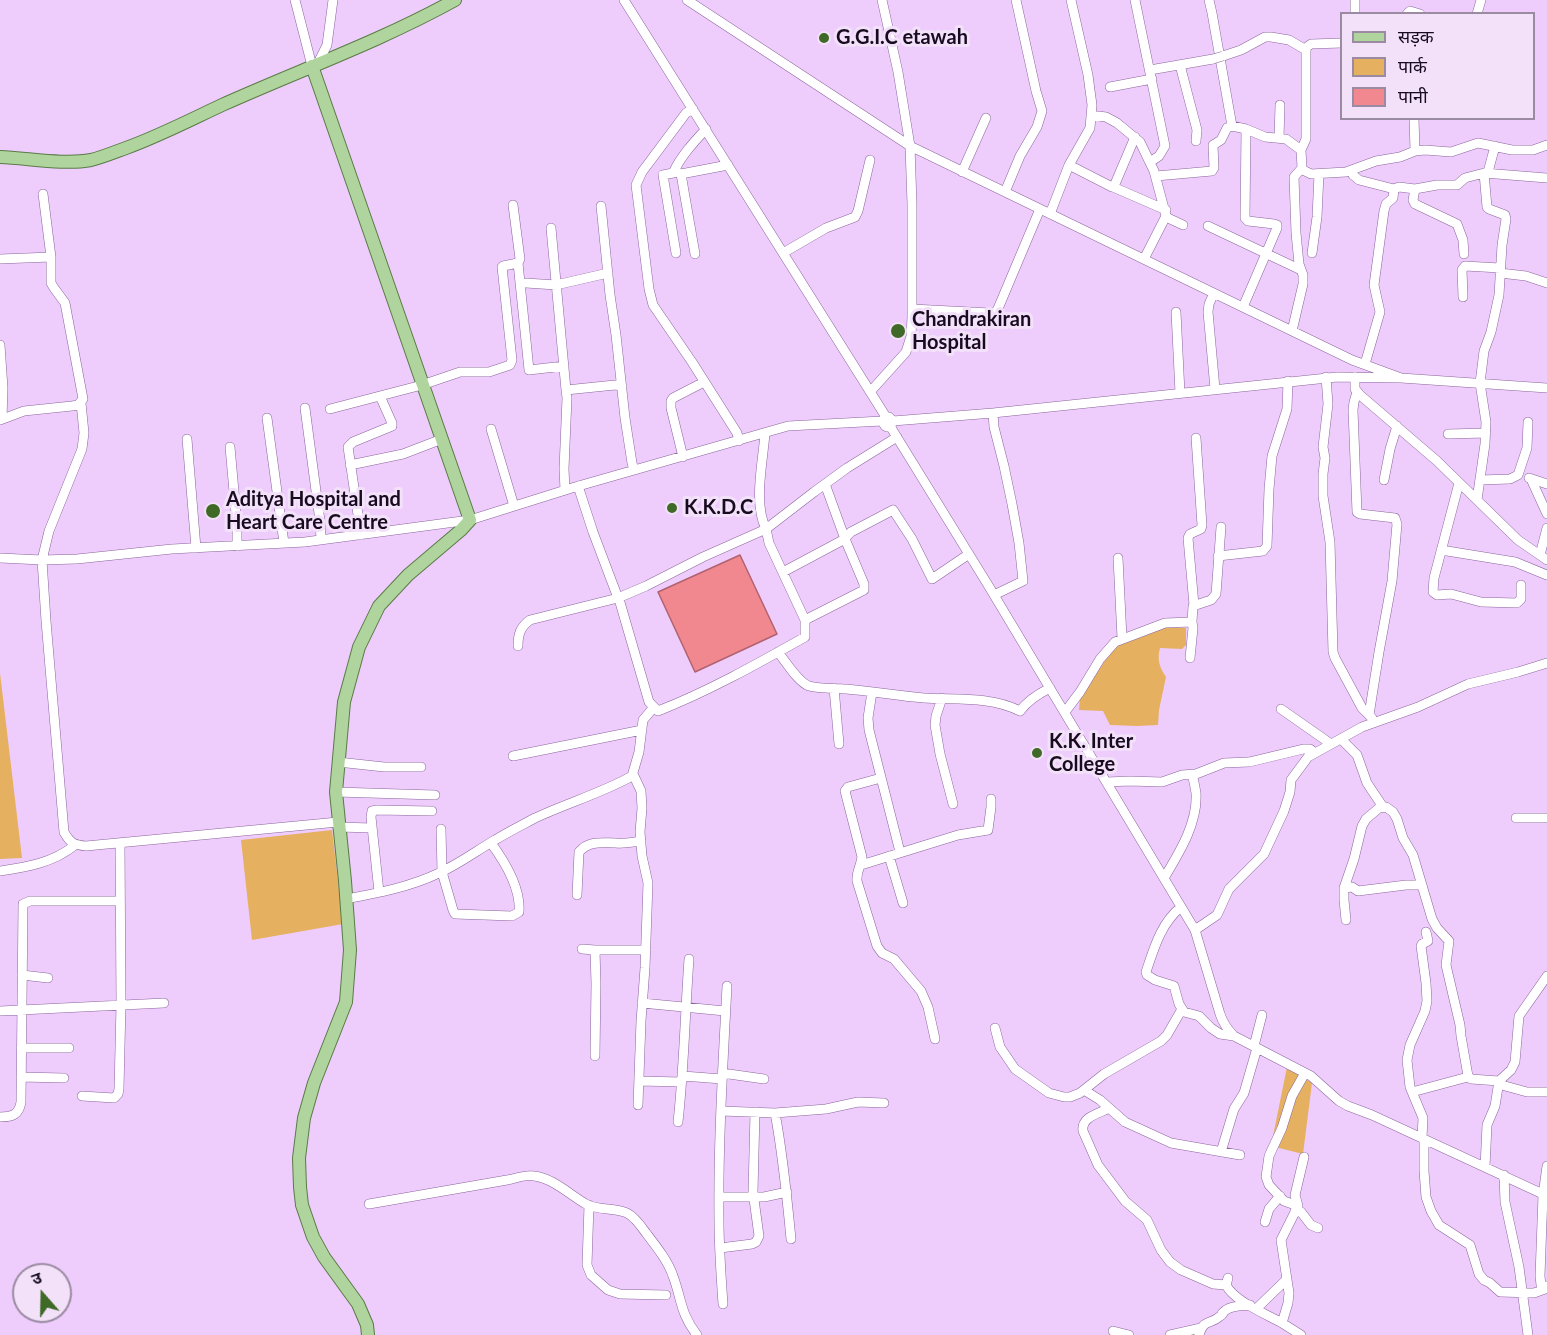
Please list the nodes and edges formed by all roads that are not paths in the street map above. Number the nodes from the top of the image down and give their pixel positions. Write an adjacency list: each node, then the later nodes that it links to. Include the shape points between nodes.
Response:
1 (295, 0): 16 (street)
2 (333, 0): 16 (street, via 327,45)
3 (455, 0): 16 (main road)
4 (624, 0): 20 (street)
5 (687, 0): 12 (street)
6 (706, 0): 12 (street)
7 (882, 0): 31 (street)
8 (1016, 0): 51 (street, via 1042,111)
9 (1071, 0): 21 (street, via 1088,75)
10 (1135, 0): 17 (street)
11 (1209, 0): 24 (street)
12 (701, 10): 31 (street)
13 (1340, 42): 14 (street, via 1311,44)
14 (1306, 50): 15 (street, via 1289,40 1271,37 1218,58); 33 (street, via 1306,136)
15 (1180, 64): 17 (street); 29 (street, via 1197,130)
16 (315, 65): 35 (main road, via 100,157 70,162); 92 (main road)
17 (1151, 75): 18 (street); 37 (street, via 1165,146)
18 (1110, 87)
19 (1280, 105): 28 (street)
20 (693, 109): 25 (street); 90 (street, via 642,172 636,194 653,305)
21 (1091, 115): 27 (street, via 1106,117); 39 (street, via 1089,128)
22 (986, 118): 41 (street)
23 (1414, 120): 34 (street)
24 (1232, 126): 26 (street); 46 (street, via 1213,145 1212,171)
25 (706, 129): 38 (street); 42 (street, via 684,153)
26 (1245, 129): 28 (street); 65 (street, via 1245,218 1278,228)
27 (1135, 137): 37 (street); 48 (street)
28 (1279, 138): 33 (street)
29 (1196, 141)
30 (1547, 145): 32 (street, via 1531,150)
31 (909, 146): 41 (street); 80 (street)
32 (1495, 146): 34 (street, via 1478,143 1451,152); 43 (street, via 1488,172)
33 (1301, 150): 40 (street)
34 (1414, 151): 44 (street, via 1352,171)
35 (0, 157)
36 (870, 160): 62 (street, via 855,218 826,228)
37 (1150, 162): 46 (street)
38 (728, 165): 42 (street); 62 (street)
39 (1069, 165): 48 (street); 57 (street)
40 (1300, 171): 44 (street); 71 (street, via 1294,177 1294,198)
41 (962, 172): 51 (street)
42 (676, 173): 61 (street, via 663,175); 64 (street)
43 (1484, 173): 47 (street); 50 (street, via 1465,178 1455,186); 72 (street, via 1487,207 1504,214 1506,219)
44 (1319, 174): 63 (street)
45 (1353, 175): 49 (street)
46 (1156, 176): 56 (street)
47 (1547, 178)
48 (1113, 187): 56 (street)
49 (1394, 189): 50 (street); 84 (street, via 1393,198 1385,206 1374,285 1380,312)
50 (1414, 189): 66 (street, via 1415,204 1457,224)
51 (1005, 192): 55 (street)
52 (43, 194): 67 (street)
53 (513, 205): 70 (street)
54 (601, 206): 73 (street)
55 (1040, 209): 57 (street); 80 (street, via 997,311)
56 (1166, 213): 58 (street); 69 (street)
57 (1050, 214): 69 (street)
58 (1183, 225)
59 (1208, 226): 65 (street)
60 (551, 228): 76 (street)
61 (676, 253)
62 (783, 253): 97 (street)
63 (1312, 253)
64 (695, 254)
65 (1267, 254): 71 (street); 79 (street)
66 (1464, 254)
67 (51, 257): 68 (street); 101 (street, via 51,283 65,303 83,394)
68 (0, 259)
69 (1144, 260): 77 (street)
70 (518, 263): 85 (street, via 529,370); 92 (street, via 502,267 510,365 489,372 460,372)
71 (1301, 270): 82 (street, via 1303,288)
72 (1500, 270): 75 (street); 78 (street, via 1465,266); 91 (street, via 1499,295)
73 (608, 273): 76 (street); 93 (street)
74 (526, 283): 76 (street)
75 (1547, 283)
76 (556, 285): 85 (street)
77 (1214, 293): 79 (street); 95 (street, via 1208,312)
78 (1463, 297)
79 (1243, 307): 82 (street)
80 (912, 309): 97 (street, via 906,352)
81 (1176, 312): 99 (street)
82 (1292, 331): 84 (street)
83 (0, 345): 106 (street)
84 (1365, 364): 88 (street)
85 (564, 366): 96 (street)
86 (1326, 377): 87 (street); 89 (street); 172 (street, via 1323,496 1330,542 1333,651 1360,704)
87 (1354, 377): 88 (street); 98 (street)
88 (1401, 378): 91 (street)
89 (1288, 381): 95 (street); 148 (street, via 1286,414 1272,456 1267,546 1263,551)
90 (704, 382): 118 (street); 120 (street, via 671,401)
91 (1480, 383): 94 (street); 112 (street)
92 (422, 384): 100 (street); 117 (main road)
93 (622, 386): 96 (street); 122 (street)
94 (1547, 388)
95 (1215, 389): 99 (street)
96 (566, 390): 131 (street)
97 (870, 392): 107 (street)
98 (1357, 392): 109 (street); 172 (street, via 1353,410 1357,512 1395,518 1397,524)
99 (1180, 393): 104 (street)
100 (380, 396): 103 (street); 121 (street, via 392,426 348,445)
101 (81, 403): 106 (street, via 24,411); 147 (street, via 83,442)
102 (305, 408): 141 (street)
103 (330, 409)
104 (993, 413): 107 (street); 155 (street, via 1023,581)
105 (267, 418): 142 (street)
106 (1, 419)
107 (888, 421): 111 (street, via 788,426); 114 (street)
108 (1528, 422): 123 (street, via 1527,448)
109 (1397, 426): 125 (street); 127 (street)
110 (490, 429): 133 (street)
111 (765, 433): 118 (street); 138 (street, via 760,509)
112 (1486, 433): 113 (street); 126 (street)
113 (1448, 434)
114 (897, 437): 128 (street); 146 (street)
115 (1196, 438): 157 (street, via 1202,525 1188,538)
116 (188, 439): 144 (street)
117 (441, 439): 121 (street, via 403,454); 135 (main road)
118 (739, 441): 120 (street)
119 (230, 447): 143 (street)
120 (683, 457): 122 (street)
121 (350, 465): 139 (street)
122 (634, 470): 130 (street)
123 (1518, 475): 124 (street); 126 (street)
124 (1531, 479): 129 (street); 134 (street)
125 (1384, 480)
126 (1480, 480): 132 (street)
127 (1459, 483): 132 (street); 145 (street)
128 (825, 484): 138 (street); 140 (street)
129 (1547, 484)
130 (578, 486): 131 (street); 156 (street)
131 (565, 490): 133 (street)
132 (1477, 500): 149 (street, via 1518,540)
133 (514, 506): 135 (street)
134 (1547, 514)
135 (470, 520): 139 (street); 179 (main road, via 379,606 359,647 344,702)
136 (1221, 527): 148 (street)
137 (1547, 528): 149 (street)
138 (766, 529): 152 (street); 156 (street)
139 (360, 535): 141 (street)
140 (845, 539): 146 (street, via 892,510 932,579); 152 (street); 158 (street, via 864,590)
141 (321, 540): 142 (street)
142 (284, 543): 143 (street)
143 (237, 546): 144 (street)
144 (196, 548): 147 (street)
145 (1442, 550): 153 (street, via 1509,561); 154 (street, via 1432,587 1434,594 1517,603 1521,599)
146 (969, 554): 155 (street)
147 (43, 556): 150 (street); 199 (street, via 64,832)
148 (1218, 556): 157 (street, via 1215,596)
149 (1543, 557)
150 (0, 558)
151 (1118, 558): 160 (street)
152 (783, 572): 158 (street)
153 (1547, 575)
154 (1521, 585)
155 (994, 595): 166 (street)
156 (618, 598): 161 (street, via 530,620 521,629); 169 (street, via 649,702)
157 (1194, 605): 159 (street)
158 (805, 620): 162 (street, via 805,637)
159 (1192, 622): 160 (street, via 1161,624); 163 (street)
160 (1122, 639): 171 (street, via 1100,659)
161 (518, 646)
162 (778, 652): 165 (street, via 801,681 809,686); 169 (street, via 688,699 658,711)
163 (1190, 658)
164 (1547, 663): 172 (street, via 1473,682 1418,708)
165 (834, 688): 167 (street); 175 (street)
166 (1050, 688): 168 (street, via 1020,711 991,701); 171 (street)
167 (872, 692): 168 (street); 183 (street, via 868,724)
168 (942, 698): 188 (street, via 935,725)
169 (654, 707): 173 (street, via 643,720)
170 (1281, 709): 176 (street)
171 (1065, 712): 184 (street)
172 (1373, 718): 174 (street)
173 (642, 730): 178 (street); 181 (street)
174 (1341, 739): 176 (street); 189 (street, via 1357,755 1367,783)
175 (838, 744)
176 (1331, 744): 177 (street)
177 (1315, 753): 182 (street, via 1303,749 1252,762 1224,763); 215 (street, via 1291,780 1284,811 1264,855 1229,889 1217,915)
178 (513, 756)
179 (338, 762): 180 (street); 185 (main road)
180 (420, 767)
181 (633, 774): 196 (street, via 640,791); 198 (street, via 616,786 536,818)
182 (1192, 774): 184 (street, via 1156,782); 205 (street, via 1194,814 1182,847)
183 (881, 778): 200 (street); 202 (street, via 845,791)
184 (1107, 783): 205 (street)
185 (336, 792): 186 (street); 193 (main road)
186 (435, 795)
187 (991, 799): 200 (street, via 988,830)
188 (953, 804)
189 (1383, 807): 206 (street, via 1397,819); 207 (street, via 1364,823)
190 (432, 811): 194 (street, via 374,810)
191 (1516, 818): 192 (street)
192 (1547, 818)
193 (338, 825): 194 (street); 197 (street); 210 (main road)
194 (372, 828): 208 (street)
195 (441, 829): 204 (street)
196 (641, 841): 209 (street, via 598,842 583,848 579,852); 219 (street, via 648,883)
197 (120, 843): 199 (street); 211 (street)
198 (490, 843): 204 (street); 204 (street, via 516,889 518,914 455,914)
199 (75, 845): 203 (street, via 56,858)
200 (900, 852): 201 (street)
201 (889, 856): 202 (street); 212 (street)
202 (861, 865): 236 (street, via 857,881 877,946 894,959 921,991)
203 (0, 871)
204 (442, 872): 208 (street)
205 (1164, 878): 213 (street)
206 (1421, 885): 207 (street, via 1358,891); 244 (street, via 1434,922 1449,941 1446,965)
207 (1344, 888): 214 (street)
208 (379, 892): 210 (street)
209 (577, 895)
210 (346, 899): 290 (main road, via 350,950 346,1002 304,1118 300,1187 313,1237 358,1304)
211 (120, 901): 221 (street, via 26,902 22,907); 227 (street)
212 (903, 903)
213 (1181, 907): 215 (street); 232 (street, via 1158,938 1146,972 1148,977 1174,986)
214 (1346, 920)
215 (1196, 930): 235 (street, via 1222,1020)
216 (1426, 932): 251 (street, via 1428,941 1421,946 1427,1001 1407,1060)
217 (582, 949): 218 (street)
218 (595, 950): 219 (street); 240 (street)
219 (646, 950): 226 (street)
220 (688, 959): 228 (street)
221 (22, 975): 223 (street); 229 (street)
222 (1547, 976): 249 (street, via 1521,1013 1515,1062)
223 (48, 978)
224 (727, 986): 231 (street)
225 (164, 1003): 227 (street)
226 (642, 1003): 228 (street); 248 (street)
227 (121, 1005): 229 (street); 253 (street, via 118,1094 114,1098)
228 (685, 1006): 231 (street); 246 (street)
229 (21, 1009): 230 (street); 238 (street)
230 (0, 1011)
231 (725, 1011): 242 (street)
232 (1186, 1012): 235 (street, via 1199,1016 1220,1034); 250 (street, via 1161,1041)
233 (1262, 1015): 237 (street)
234 (995, 1028): 250 (street, via 1004,1054 1023,1075 1057,1096 1070,1097)
235 (1234, 1036): 237 (street)
236 (935, 1039)
237 (1255, 1047): 241 (street); 263 (street, via 1244,1093 1234,1109)
238 (21, 1048): 239 (street); 243 (street)
239 (69, 1048)
240 (595, 1056)
241 (1305, 1073): 262 (street, via 1348,1106); 270 (street, via 1269,1156 1267,1181)
242 (722, 1076): 246 (street); 247 (street); 257 (street)
243 (21, 1077): 245 (street); 260 (street, via 20,1108 10,1118)
244 (1468, 1077): 249 (street); 251 (street)
245 (64, 1078)
246 (682, 1079): 248 (street); 261 (street)
247 (764, 1079)
248 (639, 1081): 255 (street)
249 (1498, 1083): 252 (street, via 1527,1092); 267 (street, via 1487,1125)
250 (1084, 1090): 256 (street)
251 (1412, 1092): 262 (street, via 1423,1118)
252 (1547, 1092)
253 (82, 1096)
254 (884, 1103): 259 (street, via 858,1102)
255 (638, 1105)
256 (1109, 1108): 263 (street, via 1125,1122 1171,1143); 286 (street, via 1083,1123 1098,1165 1125,1201 1147,1220 1173,1265 1213,1284 1227,1282 1230,1291)
257 (721, 1111): 258 (street); 272 (street)
258 (755, 1112): 259 (street); 273 (street)
259 (775, 1113): 269 (street)
260 (0, 1118)
261 (678, 1122)
262 (1423, 1138): 267 (street); 283 (street, via 1426,1197 1439,1225 1470,1245 1484,1280 1500,1292)
263 (1221, 1152): 264 (street)
264 (1240, 1155)
265 (1304, 1157): 276 (street, via 1295,1195)
266 (1547, 1166): 271 (street)
267 (1485, 1167): 268 (street)
268 (1504, 1176): 271 (street); 283 (street)
269 (787, 1192): 273 (street); 279 (street)
270 (1280, 1196): 276 (street); 277 (street, via 1269,1209)
271 (1545, 1196): 282 (street, via 1540,1281)
272 (719, 1197): 273 (street); 280 (street)
273 (753, 1197): 280 (street, via 758,1239 752,1244)
274 (369, 1204): 275 (street, via 533,1175)
275 (589, 1205): 284 (street, via 587,1265 591,1275 616,1293); 291 (street, via 627,1213 642,1228 671,1270 684,1314)
276 (1296, 1209): 278 (street); 281 (street, via 1281,1240)
277 (1265, 1222)
278 (1318, 1228)
279 (791, 1239)
280 (720, 1248): 285 (street)
281 (1287, 1279): 286 (street); 287 (street, via 1289,1298)
282 (1546, 1287): 283 (street, via 1534,1293)
283 (1522, 1292): 295 (street)
284 (666, 1295)
285 (723, 1304)
286 (1254, 1307): 287 (street); 289 (street, via 1228,1309)
287 (1284, 1328): 294 (street)
288 (1113, 1331): 292 (street)
289 (1200, 1331): 293 (street)
290 (368, 1335)
291 (698, 1335)
292 (1129, 1335)
293 (1170, 1335)
294 (1301, 1335)
295 (1528, 1335)

